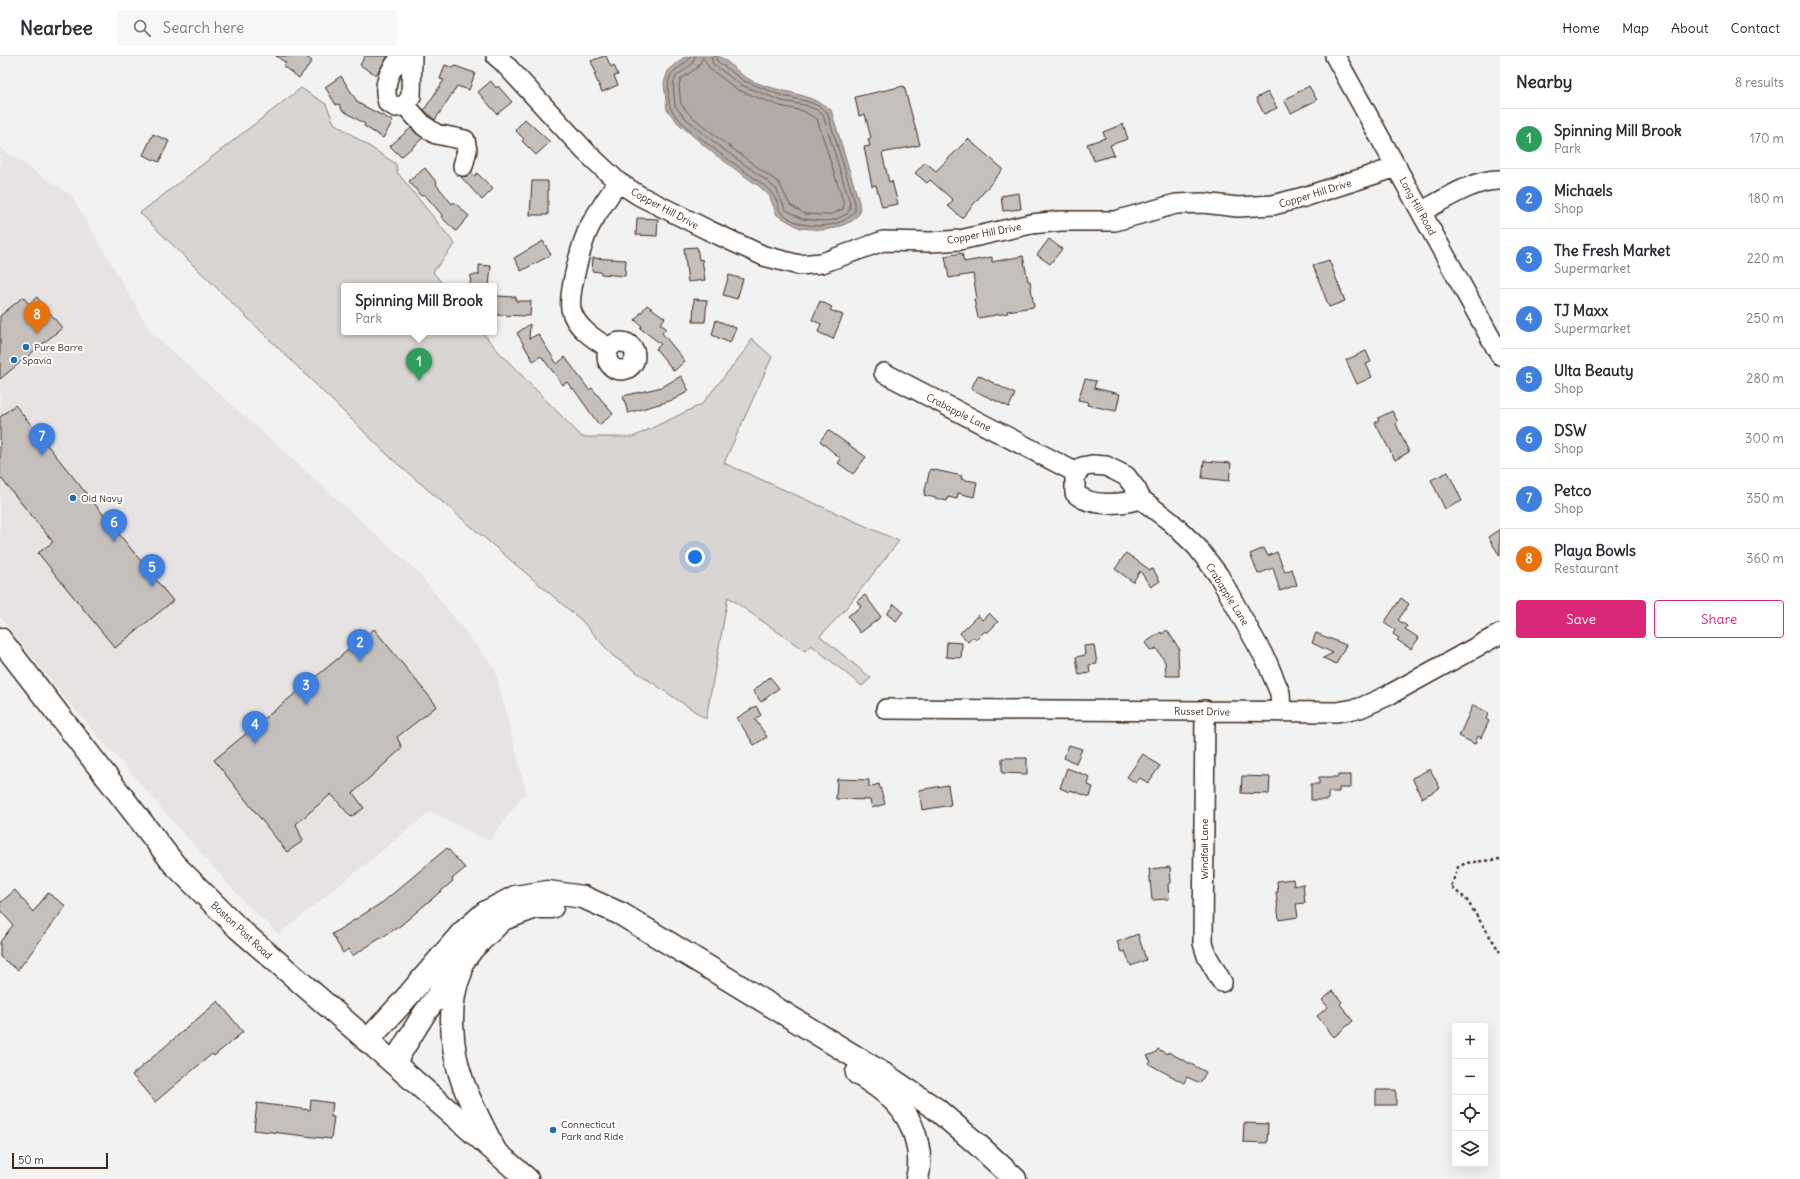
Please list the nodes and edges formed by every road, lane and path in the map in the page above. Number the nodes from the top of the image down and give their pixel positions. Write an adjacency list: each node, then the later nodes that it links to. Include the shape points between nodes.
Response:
1 (403, 56): 5 (street, via 386,82 384,92 388,103 396,108)
2 (412, 56): 5 (street, via 411,97)
3 (496, 56): 9 (street, Copper Hill Drive, via 585,151)
4 (1335, 56): 7 (street, Long Hill Road)
5 (405, 105): 6 (street, via 424,126 436,134 465,140 468,150)
6 (462, 166)
7 (1397, 167): 9 (street, Copper Hill Drive, via 1273,205 1238,207 1176,204 1115,221 1030,224 960,240 883,241 822,263 799,265 764,256 714,234); 10 (street, Long Hill Road)
8 (1500, 180): 10 (street, via 1492,179 1460,191)
9 (618, 182): 11 (street, via 589,227 573,277 571,309 580,326 593,339)
10 (1421, 212): 12 (street, Long Hill Road)
11 (608, 348)
12 (1500, 355)
13 (884, 373): 14 (street, Crabapple Lane)
14 (1077, 472): 15 (street, Crabapple Lane, via 1082,467 1106,466 1126,476); 15 (street, via 1074,484 1075,493 1079,497 1094,502 1129,502)
15 (1141, 499): 20 (street, Crabapple Lane, via 1192,542 1219,576 1267,662 1280,693)
16 (1500, 634): 20 (street, Russet Drive, via 1388,696 1360,708 1337,712)
17 (0, 639): 25 (main road, Boston Post Road, via 174,864 238,928)
18 (886, 709): 19 (street, Russet Drive)
19 (1205, 710): 20 (street, Russet Drive); 24 (street, Windfall Lane, via 1203,943 1206,956)
20 (1281, 712)
21 (1500, 859): 23 (path, via 1466,863 1458,867 1451,888 1466,899)
22 (473, 948): 26 (main road, via 424,1014); 27 (main road, via 458,979 453,1000 453,1042 462,1079); 29 (main road, via 503,919 536,907 573,907 607,920 874,1083 903,1111 916,1138 919,1170)
23 (1500, 952)
24 (1222, 982)
25 (367, 1041): 26 (main road, Boston Post Road); 30 (main road, via 462,933 486,912 515,897 548,892 583,897 621,914 890,1078 936,1109)
26 (394, 1063): 27 (main road, Boston Post Road)
27 (494, 1149): 28 (main road, Boston Post Road)
28 (527, 1179)
29 (917, 1179)
30 (1015, 1179)

